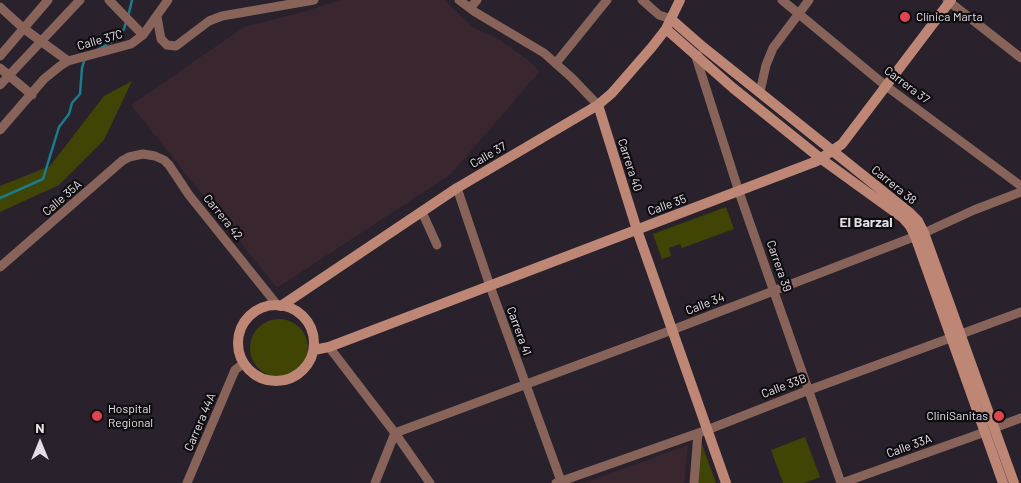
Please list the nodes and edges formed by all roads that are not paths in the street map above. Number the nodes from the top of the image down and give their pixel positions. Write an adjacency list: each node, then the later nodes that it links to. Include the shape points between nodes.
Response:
1 (48, 0): 20 (street)
2 (78, 0): 23 (street)
3 (109, 0): 22 (street)
4 (168, 0): 18 (street, Calle 37C)
5 (314, 0): 18 (street, via 222,16 208,21 176,46 167,45 161,39)
6 (459, 0): 15 (street, Carrera 40)
7 (477, 0): 15 (street)
8 (607, 0): 29 (street)
9 (642, 0): 17 (street, Carrera 38)
10 (680, 0): 19 (street, Calle 37)
11 (782, 0): 16 (street, Carrera 37)
12 (809, 0): 16 (street)
13 (950, 1): 27 (street); 33 (street, Calle 35)
14 (0, 7): 20 (street)
15 (470, 8): 29 (street, Carrera 40)
16 (799, 13): 33 (street, Carrera 37); 34 (street, via 769,56)
17 (659, 15): 19 (street, Carrera 38); 21 (street, Carrera 38)
18 (157, 17): 22 (street, Calle 37C)
19 (671, 19): 21 (street, Calle 37); 24 (street, Carrera 38)
20 (23, 28): 23 (street); 25 (street)
21 (666, 29): 26 (street, Carrera 38); 36 (street, Calle 37)
22 (144, 34): 28 (street, Calle 37C, via 131,44)
23 (42, 42): 28 (street); 31 (street)
24 (703, 47): 26 (street); 34 (street, Carrera 38)
25 (0, 56)
26 (696, 57): 40 (street, Carrera 38); 43 (street, Carrera 39)
27 (1021, 58)
28 (68, 61): 35 (street, Calle 37C, via 51,73)
29 (556, 63): 36 (street, Carrera 40)
30 (0, 68): 31 (street)
31 (8, 76): 32 (street); 35 (street)
32 (0, 85)
33 (886, 86): 38 (street, Calle 35, via 842,144); 41 (street, Carrera 37)
34 (760, 92): 38 (street, Carrera 38)
35 (32, 95): 37 (street, Calle 37C)
36 (598, 105): 42 (street, Calle 37); 46 (street, Carrera 40)
37 (0, 130)
38 (831, 151): 40 (street, Calle 35); 47 (street, Carrera 38, via 910,213 918,221)
39 (144, 154): 49 (street, Calle 35A, via 122,161); 52 (street, Carrera 42, via 156,156 169,165)
40 (820, 158): 43 (street, Calle 35); 47 (street, Carrera 38, via 903,218)
41 (1021, 186)
42 (457, 188): 45 (street, Calle 37); 50 (street, Carrera 41)
43 (740, 192): 46 (street, Calle 35); 51 (street, Carrera 39)
44 (1021, 192): 47 (street, Calle 34)
45 (422, 212): 48 (street); 52 (street, Calle 37)
46 (637, 230): 50 (street, Calle 35); 54 (street, Carrera 40)
47 (919, 235): 51 (street, Calle 34); 55 (street, Carrera 38)
48 (437, 245)
49 (0, 267)
50 (490, 286): 56 (street, Calle 35); 59 (street, Carrera 41)
51 (774, 291): 54 (street, Calle 34); 60 (street, Carrera 39)
52 (280, 306): 57 (street, via 291,308 308,322 314,338); 58 (street, via 260,310 246,321 239,338)
53 (1021, 312): 55 (street, Calle 33B)
54 (672, 330): 59 (street, Calle 34); 63 (street, Carrera 40)
55 (956, 336): 60 (street, Calle 33B); 62 (street, Carrera 38)
56 (329, 347): 57 (street, Calle 35); 64 (street)
57 (314, 350): 58 (street, via 303,370 286,380 262,378)
58 (244, 363): 66 (street, Carrera 44A, via 235,370)
59 (525, 384): 64 (street, Calle 34); 65 (street, Carrera 41)
60 (809, 390): 63 (street, Calle 33B); 71 (street, Carrera 39)
61 (1021, 418): 62 (street, Calle 33A)
62 (989, 430): 71 (street, Calle 33A); 72 (street, Carrera 38); 73 (street, Carrera 38)
63 (702, 431): 65 (street, Calle 33B); 69 (street); 70 (street, Carrera 40)
64 (395, 433): 67 (street); 68 (street)
65 (558, 482)
66 (187, 483)
67 (375, 483)
68 (430, 483)
69 (694, 483)
70 (726, 483)
71 (842, 483)
72 (1003, 483)
73 (1014, 483)

